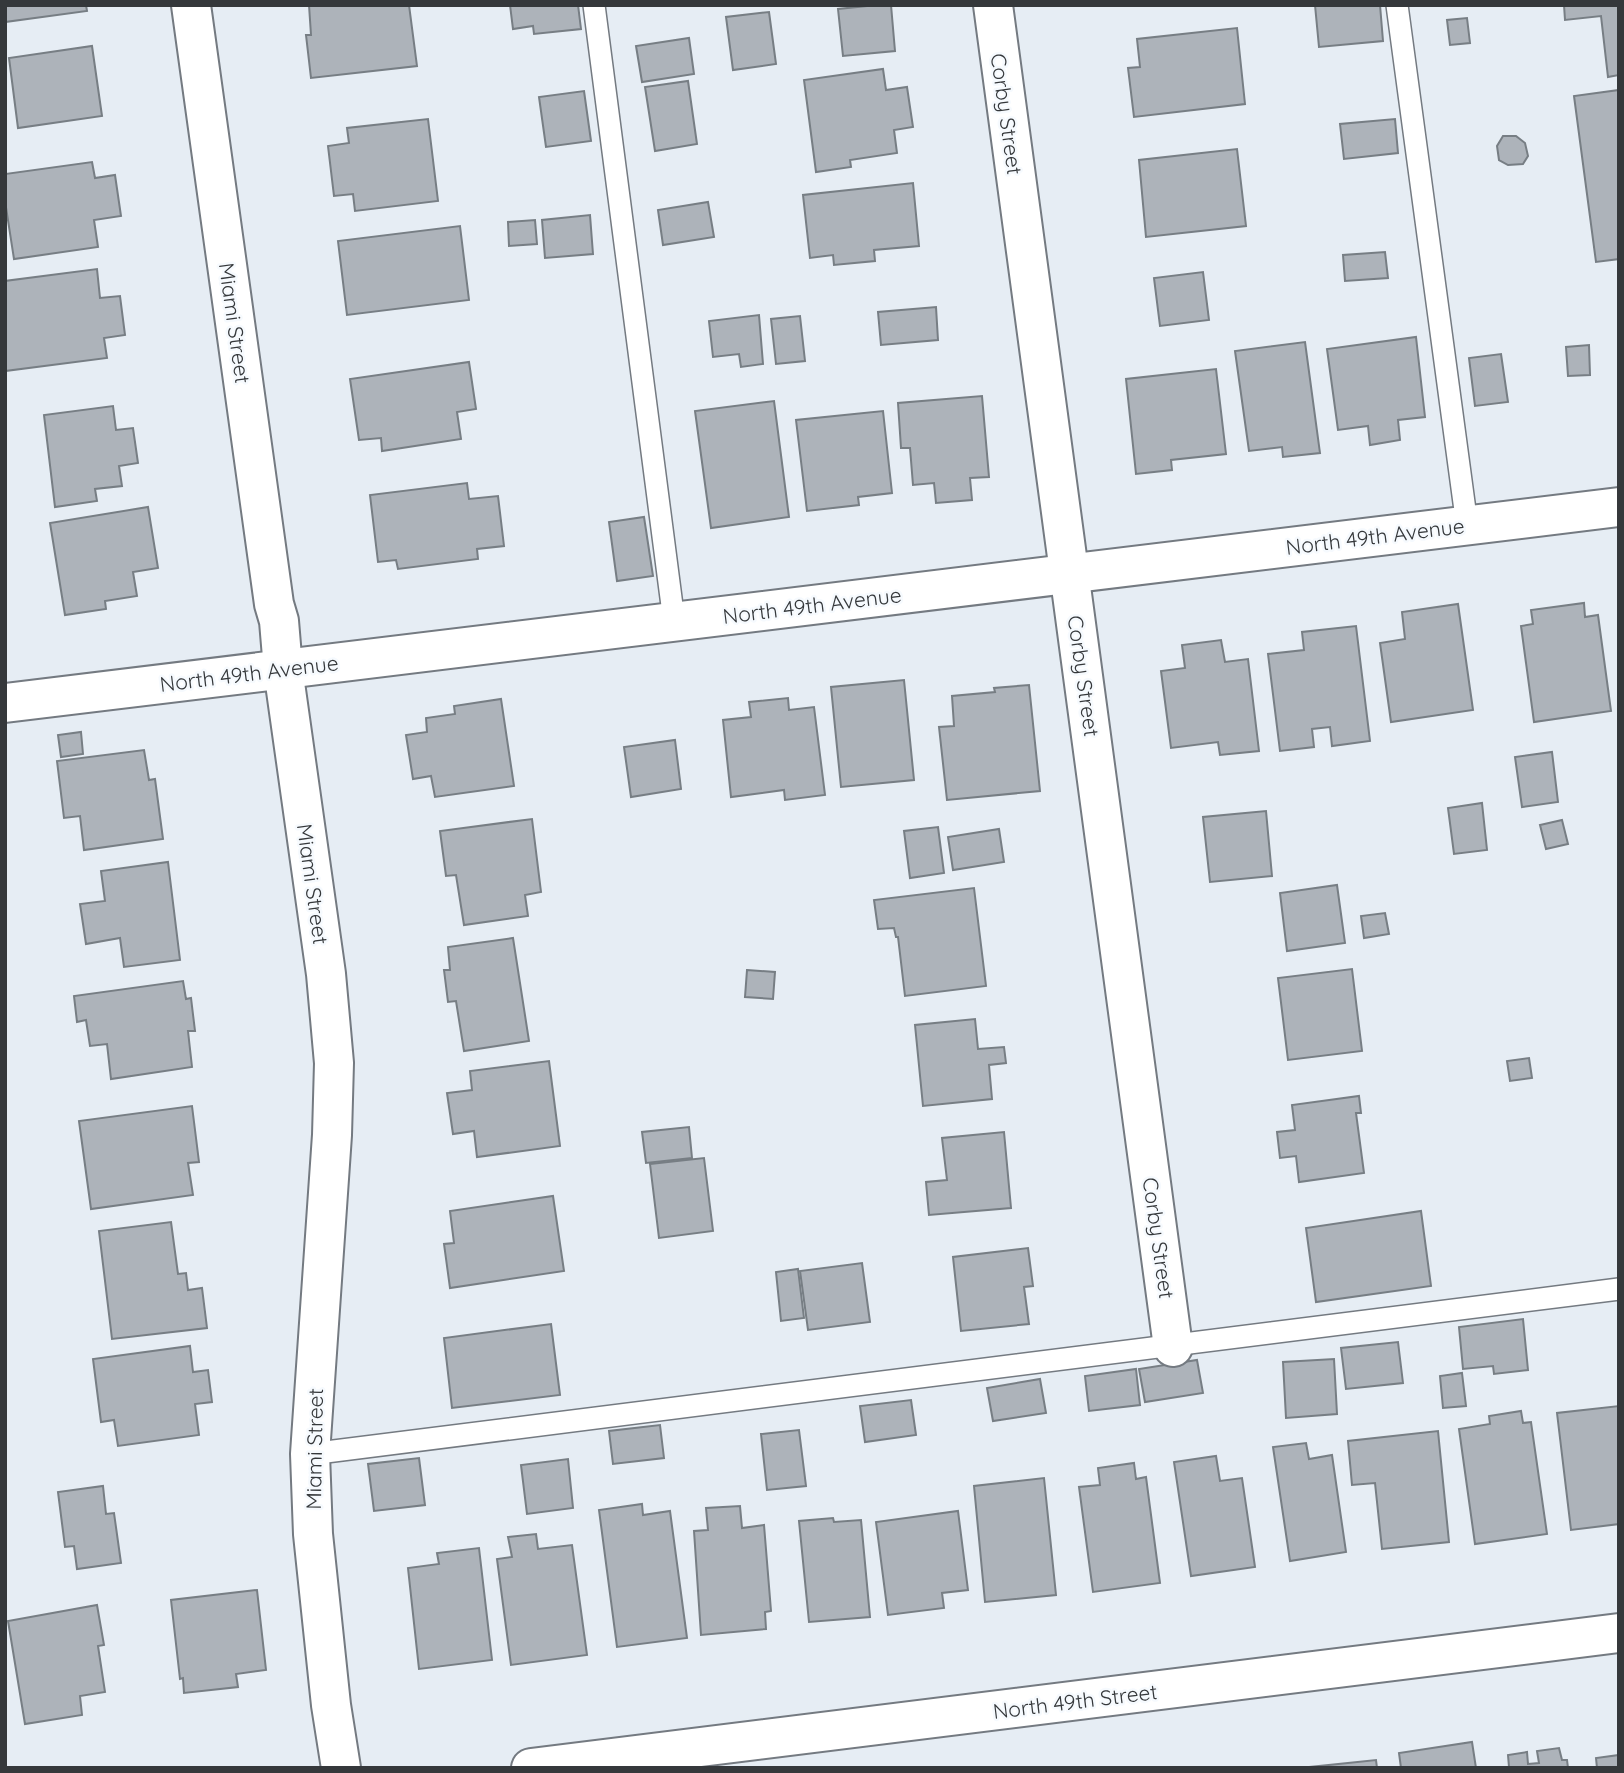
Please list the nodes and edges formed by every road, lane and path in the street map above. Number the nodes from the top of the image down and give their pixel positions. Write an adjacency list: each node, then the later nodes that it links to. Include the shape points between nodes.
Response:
1 (191, 5): 9 (street, Miami Street)
2 (594, 5): 8 (lane)
3 (993, 5): 7 (street, Corby Street)
4 (1396, 5): 6 (lane)
5 (1619, 507): 6 (street, North 49th Avenue)
6 (1467, 525): 7 (street, North 49th Avenue)
7 (1070, 573): 8 (street, North 49th Avenue); 12 (street, Corby Street)
8 (674, 621): 9 (street, North 49th Avenue)
9 (283, 669): 10 (street, North 49th Avenue); 13 (street, Miami Street, via 334,1063)
10 (5, 703)
11 (1619, 1289): 12 (lane)
12 (1173, 1347): 13 (lane)
13 (310, 1454): 15 (street, Miami Street, via 313,1534)
14 (1619, 1633): 16 (street, North 49th Street)
15 (341, 1768)
16 (531, 1768)

